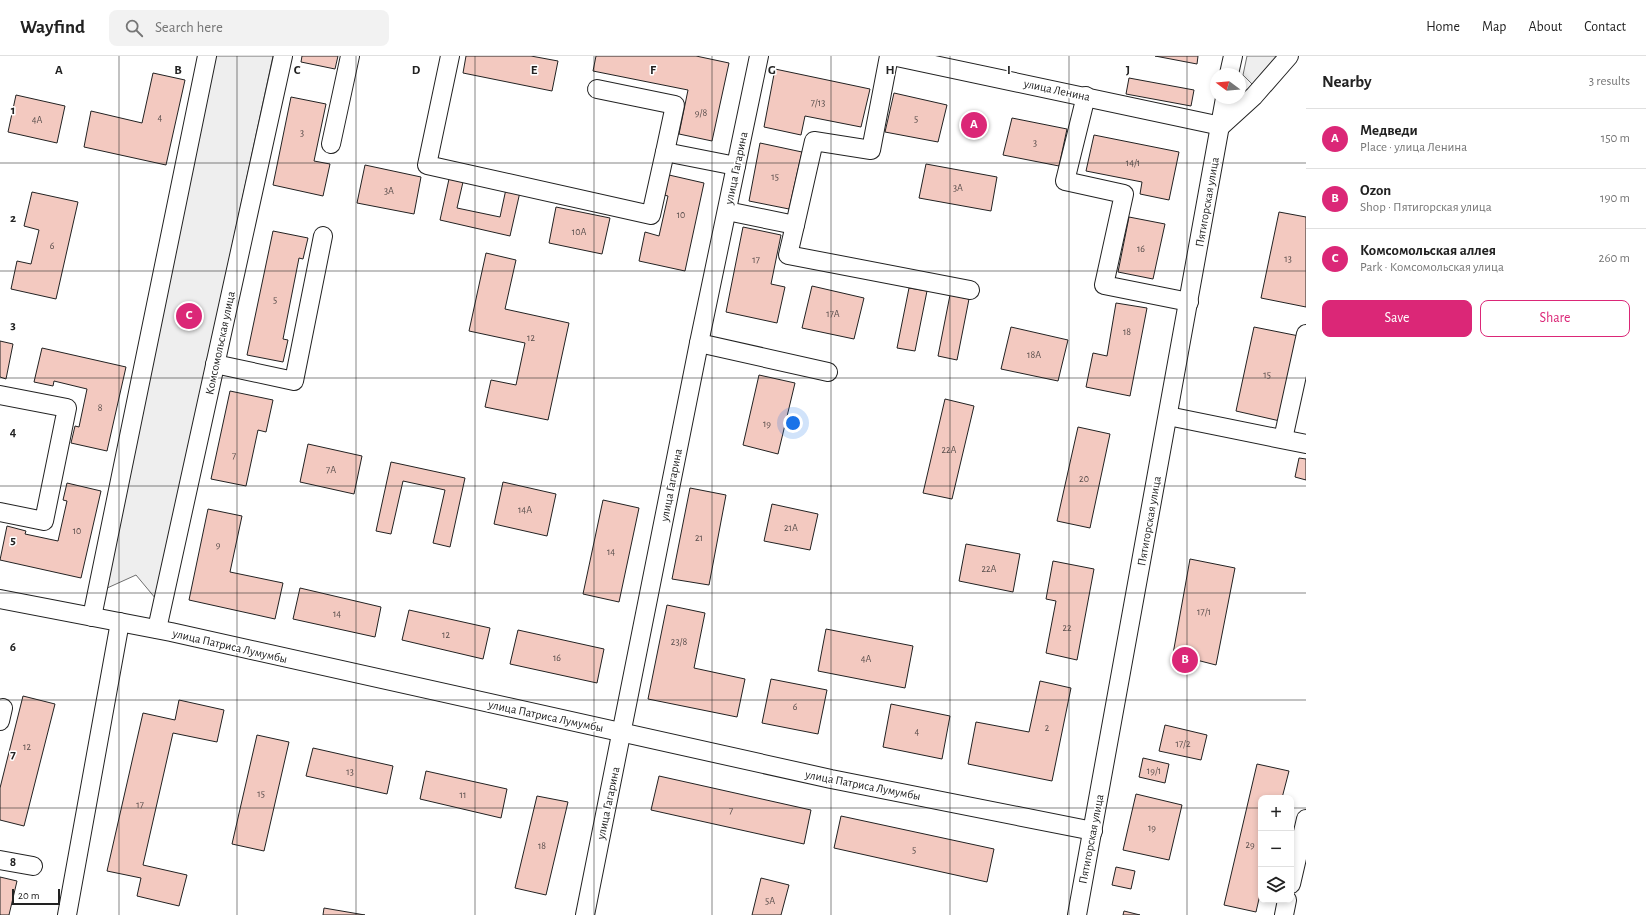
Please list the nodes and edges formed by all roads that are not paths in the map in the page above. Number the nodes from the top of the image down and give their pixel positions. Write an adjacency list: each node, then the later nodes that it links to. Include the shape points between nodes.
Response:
1 (207, 56): 32 (street)
2 (283, 56): 24 (street, Комсомольская улица)
3 (350, 56): 14 (street)
4 (450, 56): 15 (street, via 427,165 651,215)
5 (759, 56): 16 (street, улица Гагарина)
6 (890, 56): 11 (street, улица Ленина); 18 (street, via 871,150 814,141)
7 (1233, 56): 9 (street)
8 (1289, 56): 13 (street, via 1254,96)
9 (1231, 68)
10 (597, 89): 15 (street, via 675,105)
11 (1086, 96): 13 (street, улица Ленина); 21 (street, via 1065,182 1124,194 1104,285)
12 (1224, 104): 13 (street, Пятигорская улица)
13 (1221, 126): 21 (street, Пятигорская улица)
14 (331, 144)
15 (665, 152): 16 (street)
16 (736, 166): 17 (street, улица Гагарина)
17 (727, 210): 18 (street); 23 (street, улица Гагарина)
18 (795, 225): 20 (street, via 788,255)
19 (323, 236): 24 (street, via 294,381)
20 (970, 290)
21 (1189, 302): 27 (street, Пятигорская улица)
22 (1306, 334): 28 (street)
23 (699, 342): 25 (street); 35 (street, улица Гагарина)
24 (215, 364): 34 (street, Комсомольская улица)
25 (828, 372)
26 (0, 395): 30 (street, via 67,408 44,521)
27 (1168, 416): 28 (street); 37 (street, Пятигорская улица)
28 (1283, 439): 29 (street)
29 (1306, 444)
30 (0, 512)
31 (0, 599): 32 (street, улица Патриса Лумумбы)
32 (92, 617): 33 (street, улица Патриса Лумумбы)
33 (120, 622): 34 (street, улица Патриса Лумумбы); 42 (street)
34 (157, 629): 35 (street, улица Патриса Лумумбы)
35 (623, 733): 37 (street, улица Патриса Лумумбы, via 832,780); 43 (street, улица Гагарина)
36 (1306, 819): 40 (street)
37 (1093, 831): 44 (street, Пятигорская улица)
38 (0, 860): 39 (street)
39 (33, 866)
40 (1294, 871)
41 (1286, 903): 45 (street)
42 (66, 915)
43 (585, 915)
44 (1076, 915)
45 (1284, 915)

